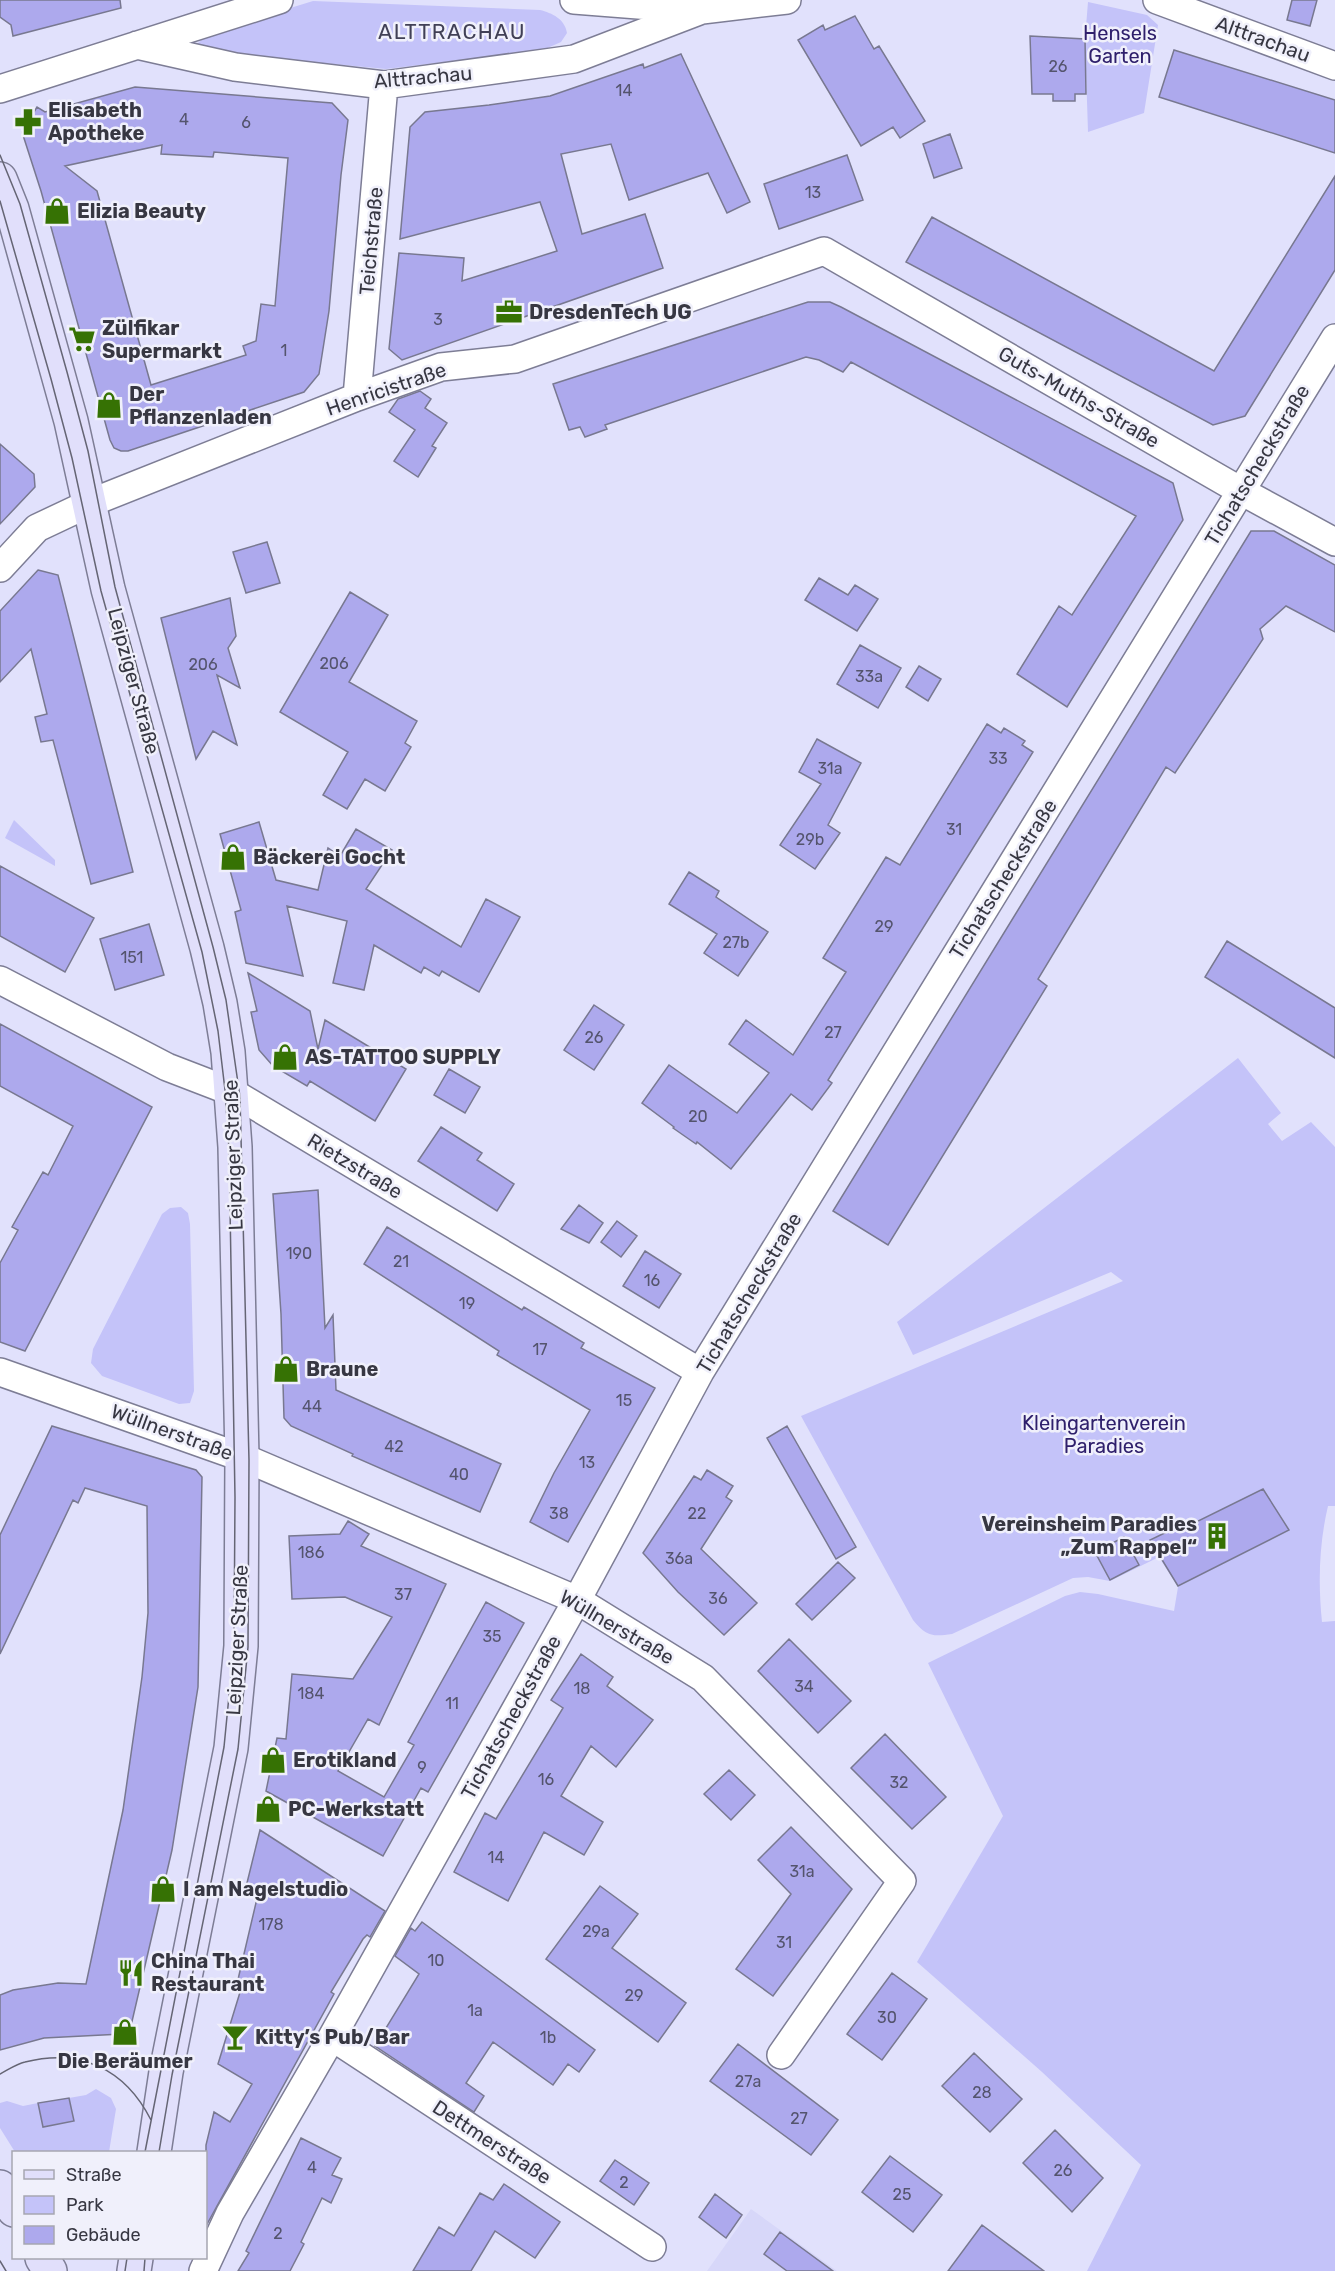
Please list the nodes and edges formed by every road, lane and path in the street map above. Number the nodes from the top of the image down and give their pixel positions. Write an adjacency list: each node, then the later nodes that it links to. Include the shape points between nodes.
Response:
1 (279, 0): 6 (street)
2 (574, 0): 5 (street, Alttrachau)
3 (787, 0): 5 (street, Alttrachau)
4 (1157, 0): 7 (street, Alttrachau)
5 (702, 10): 8 (street, Alttrachau, via 574,59)
6 (136, 45): 8 (street, Alttrachau, via 235,67); 9 (street)
7 (1335, 66)
8 (384, 85): 13 (street, Teichstraße)
9 (0, 89)
10 (0, 179): 15 (main road, Leipziger Straße, via 60,380)
11 (824, 251): 13 (street, Henricistraße, via 515,359 441,367); 14 (street, Guts-Muths-Straße)
12 (1335, 338): 14 (street, Tichatscheckstraße)
13 (357, 397): 15 (street, Henricistraße)
14 (1241, 491): 16 (street, Guts-Muths-Straße); 21 (street, Tichatscheckstraße)
15 (90, 502): 17 (street, Henricistraße, via 37,528); 19 (main road, Leipziger Straße, via 108,589 207,948)
16 (1335, 542)
17 (0, 568)
18 (0, 980): 19 (street, Rietzstraße, via 167,1067)
19 (232, 1092): 21 (street, Rietzstraße); 22 (main road, Leipziger Straße)
20 (0, 1372): 22 (street, Wüllnerstraße)
21 (700, 1372): 23 (street, Tichatscheckstraße)
22 (242, 1457): 23 (street, Wüllnerstraße); 26 (main road, Leipziger Straße, via 241,1646 231,1748 166,2072)
23 (577, 1600): 24 (street, Tichatscheckstraße); 25 (street, Wüllnerstraße, via 704,1678 902,1881)
24 (332, 2037): 29 (street, Dettmerstraße); 30 (street, Tichatscheckstraße, via 230,2213)
25 (781, 2055)
26 (154, 2151)
27 (0, 2187): 28 (main road)
28 (12, 2207)
29 (652, 2247)
30 (203, 2271)

